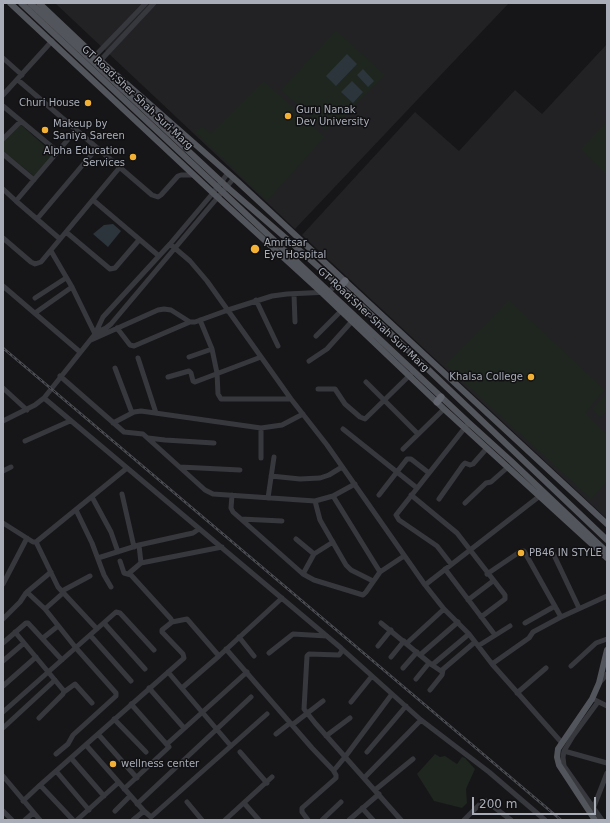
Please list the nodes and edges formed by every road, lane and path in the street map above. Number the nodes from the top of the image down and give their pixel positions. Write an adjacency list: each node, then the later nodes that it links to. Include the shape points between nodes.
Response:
1 (10, 3): 7 (main road)
2 (21, 3): 9 (main road, GT Road;Sher Shah Suri Marg)
3 (30, 3): 9 (main road, GT Road;Sher Shah Suri Marg)
4 (39, 3): 9 (main road)
5 (146, 3): 9 (street)
6 (154, 3): 10 (street)
7 (52, 41): 11 (street); 23 (main road)
8 (3, 58): 11 (street)
9 (91, 60): 10 (main road, GT Road;Sher Shah Suri Marg); 10 (main road)
10 (96, 65): 22 (main road); 26 (main road, GT Road;Sher Shah Suri Marg)
11 (22, 75): 12 (street)
12 (18, 80): 13 (street); 16 (street)
13 (3, 95)
14 (3, 106): 15 (street)
15 (21, 121): 17 (street); 19 (street)
16 (76, 130): 18 (street); 19 (street)
17 (3, 139)
18 (96, 148): 21 (street); 33 (street)
19 (58, 152): 25 (street)
20 (3, 154): 25 (street)
21 (120, 167): 23 (street, via 155,197 161,195 181,174); 31 (street)
22 (228, 172): 24 (main road); 26 (street)
23 (194, 175): 29 (main road)
24 (234, 178): 28 (street); 43 (main road)
25 (34, 180): 32 (street)
26 (219, 184): 28 (main road, GT Road;Sher Shah Suri Marg); 29 (street)
27 (3, 189): 32 (street)
28 (225, 190): 30 (street); 43 (main road, GT Road;Sher Shah Suri Marg); 46 (main road, GT Road;Sher Shah Suri Marg)
29 (213, 193): 30 (main road); 38 (street)
30 (218, 198): 39 (street); 46 (main road)
31 (93, 200): 34 (street); 37 (street)
32 (16, 201): 33 (street)
33 (37, 219): 36 (street)
34 (66, 232): 36 (street); 37 (street, via 110,269 115,268)
35 (3, 238): 40 (street, via 35,264 41,262)
36 (60, 239): 40 (street)
37 (139, 240): 41 (street)
38 (170, 244): 39 (street); 41 (street)
39 (176, 248): 50 (street, via 207,281); 58 (street, via 111,324)
40 (51, 251): 42 (street)
41 (159, 256): 58 (street, via 103,318)
42 (66, 278): 45 (street); 48 (street)
43 (341, 284): 46 (street); 126 (main road); 130 (main road, GT Road;Sher Shah Suri Marg)
44 (3, 286): 52 (street)
45 (72, 287): 52 (street); 58 (street)
46 (326, 292): 47 (street); 51 (main road); 53 (main road, GT Road;Sher Shah Suri Marg)
47 (294, 294): 49 (street); 56 (street)
48 (35, 298)
49 (256, 300): 50 (street); 61 (street)
50 (228, 310): 54 (street); 65 (street)
51 (341, 311): 53 (main road); 59 (street)
52 (35, 313): 63 (street)
53 (354, 319): 67 (street, via 327,350); 70 (main road, GT Road;Sher Shah Suri Marg)
54 (200, 320): 55 (street); 62 (street)
55 (190, 322): 57 (street, via 171,310 164,309 153,311); 57 (street, via 134,346 130,345)
56 (295, 322)
57 (117, 328): 60 (street)
58 (96, 333): 60 (street)
59 (316, 336)
60 (90, 341): 63 (street)
61 (278, 346)
62 (212, 349): 64 (street); 69 (street)
63 (80, 352): 71 (street)
64 (189, 357)
65 (261, 357): 69 (street); 77 (street)
66 (138, 358): 83 (street)
67 (308, 361)
68 (115, 368): 82 (street)
69 (217, 373): 72 (street, via 195,382 189,371); 77 (street, via 218,394 221,399)
70 (412, 374): 78 (main road, GT Road;Sher Shah Suri Marg); 79 (street)
71 (60, 376): 76 (street); 87 (street)
72 (168, 377)
73 (366, 382): 79 (street)
74 (3, 388): 81 (street)
75 (318, 389): 79 (street, via 335,389 345,404 363,419)
76 (44, 398): 81 (street); 86 (street)
77 (291, 399): 84 (street)
78 (439, 399): 80 (main road); 88 (main road, GT Road;Sher Shah Suri Marg)
79 (384, 400): 91 (street)
80 (444, 409): 88 (main road); 91 (street)
81 (28, 410): 85 (street)
82 (132, 413): 83 (street); 87 (street)
83 (156, 413): 89 (street)
84 (303, 414): 89 (street, via 282,425); 101 (street)
85 (3, 421)
86 (70, 421): 93 (street); 102 (street)
87 (113, 423): 92 (street, via 125,433 140,433)
88 (467, 425): 95 (main road); 107 (street); 115 (main road, GT Road;Sher Shah Suri Marg, via 511,460)
89 (261, 428): 98 (street)
90 (343, 429): 106 (street)
91 (418, 434): 96 (street)
92 (147, 438): 94 (street); 100 (street)
93 (25, 441)
94 (214, 443)
95 (487, 448): 103 (main road); 119 (street, via 473,464 463,465)
96 (403, 449)
97 (274, 457): 108 (street)
98 (261, 458)
99 (11, 467): 105 (street)
100 (180, 467): 104 (street); 112 (street, via 210,492)
101 (342, 467): 108 (street, via 320,478); 109 (street)
102 (127, 468): 117 (street); 127 (street)
103 (508, 468): 115 (main road); 121 (street, via 492,482 487,482)
104 (240, 470)
105 (3, 471)
106 (396, 472): 107 (street, via 409,458); 110 (street); 113 (street)
107 (429, 473): 110 (street)
108 (272, 476): 118 (street)
109 (355, 484): 116 (street); 140 (street)
110 (418, 488): 114 (street)
111 (122, 494): 133 (street)
112 (232, 495): 118 (street); 123 (street, via 232,511)
113 (379, 495)
114 (411, 495): 135 (street, via 457,533); 145 (street, via 397,513 397,518 437,546)
115 (541, 495): 135 (street); 138 (main road, GT Road;Sher Shah Suri Marg); 142 (main road)
116 (333, 496): 120 (street); 148 (street)
117 (92, 497): 122 (street); 137 (street, via 111,532)
118 (268, 498): 120 (street)
119 (439, 499)
120 (315, 501): 132 (street, via 320,520)
121 (465, 503)
122 (76, 510): 131 (street); 141 (street)
123 (241, 519): 124 (street); 150 (street)
124 (282, 521)
125 (3, 523): 128 (street)
126 (607, 524)
127 (199, 529): 133 (street, via 193,533); 134 (street)
128 (27, 538): 131 (street); 155 (street)
129 (296, 539): 139 (street)
130 (607, 540)
131 (36, 542): 147 (street)
132 (333, 542): 139 (street); 153 (street, via 348,568)
133 (137, 546): 137 (street); 144 (street)
134 (222, 547): 144 (street); 161 (street)
135 (470, 550): 145 (street); 151 (street)
136 (552, 551): 164 (street)
137 (118, 552): 141 (street)
138 (607, 552)
139 (314, 554): 150 (street)
140 (404, 556): 148 (street); 156 (street)
141 (98, 558): 157 (street)
142 (607, 558)
143 (120, 561): 149 (street, via 124,572)
144 (141, 563): 149 (street)
145 (451, 564): 146 (street)
146 (445, 569): 156 (street); 162 (street)
147 (51, 572): 158 (street); 159 (street)
148 (380, 572): 153 (street)
149 (128, 574): 170 (street)
150 (303, 574): 153 (street, via 314,580 363,595)
151 (487, 574): 154 (street); 163 (street, via 524,551)
152 (90, 576): 159 (street)
153 (373, 581)
154 (494, 581): 162 (street); 168 (street, via 506,598)
155 (3, 584)
156 (425, 585): 166 (street)
157 (111, 587)
158 (27, 592): 165 (street); 169 (street)
159 (62, 592): 165 (street); 177 (street)
160 (607, 596): 164 (street)
161 (282, 598): 183 (street); 184 (street)
162 (468, 600): 168 (street)
163 (554, 606): 167 (street); 173 (street)
164 (579, 608): 167 (street)
165 (45, 609): 175 (street)
166 (444, 609): 172 (street); 188 (street)
167 (561, 617): 206 (street, via 533,632 529,638)
168 (481, 618): 182 (street)
169 (3, 619)
170 (172, 622): 199 (street, via 187,620); 213 (street, via 162,632 184,658)
171 (381, 622): 178 (street)
172 (458, 622): 180 (street); 198 (street)
173 (525, 622)
174 (104, 623): 177 (street); 194 (street, via 115,613 120,613); 210 (street)
175 (58, 626): 185 (street); 192 (street)
176 (510, 626): 182 (street)
177 (97, 629): 181 (street)
178 (391, 630): 188 (street); 191 (street)
179 (15, 632): 185 (street, via 28,623); 186 (street); 189 (street)
180 (469, 634): 190 (street); 205 (street)
181 (90, 635): 192 (street); 219 (street)
182 (495, 635): 190 (street)
183 (327, 636): 195 (street); 197 (street, via 293,634)
184 (239, 637): 193 (street); 200 (street)
185 (43, 638): 203 (street)
186 (4, 639)
187 (607, 639): 207 (street, via 596,643)
188 (406, 642): 198 (street); 202 (street)
189 (24, 643): 201 (street); 204 (street)
190 (477, 644): 206 (street); 211 (street)
191 (378, 646)
192 (76, 648): 203 (street); 259 (street, via 116,695)
193 (226, 649): 199 (street); 214 (street)
194 (154, 650)
195 (342, 650): 216 (street); 238 (street, via 339,655 307,656 303,707)
196 (607, 650): 220 (main road)
197 (269, 652)
198 (419, 653): 205 (street); 208 (street)
199 (219, 656): 223 (street)
200 (254, 656)
201 (36, 657): 212 (street); 221 (street)
202 (391, 657)
203 (62, 660): 212 (street)
204 (3, 661)
205 (431, 664): 211 (street); 217 (street)
206 (492, 664): 226 (street)
207 (571, 666)
208 (403, 668)
209 (546, 668): 226 (street)
210 (145, 669)
211 (443, 670): 224 (street)
212 (48, 672): 218 (street); 236 (street)
213 (168, 672): 222 (street); 223 (street)
214 (247, 672): 237 (street); 244 (street)
215 (607, 674): 220 (street)
216 (372, 676): 227 (street); 232 (street)
217 (416, 679)
218 (55, 680): 225 (street); 245 (street)
219 (131, 681)
220 (599, 682): 229 (main road)
221 (3, 686)
222 (149, 688): 233 (street); 246 (street)
223 (182, 688): 237 (street)
224 (430, 690)
225 (64, 692): 231 (street, via 74,684); 240 (street)
226 (517, 693): 251 (street)
227 (392, 694): 234 (street); 260 (street)
228 (251, 698): 247 (street)
229 (595, 700): 235 (street); 251 (main road); 255 (street)
230 (322, 701): 238 (street)
231 (92, 702)
232 (351, 702)
233 (131, 704): 242 (street); 252 (street)
234 (406, 706): 243 (street); 258 (street)
235 (607, 706)
236 (3, 712)
237 (202, 712): 246 (street); 247 (street)
238 (307, 713): 244 (street); 250 (street)
239 (268, 714): 254 (street)
240 (39, 718)
241 (350, 718): 250 (street)
242 (114, 719): 248 (street); 256 (street)
243 (421, 720): 270 (street); 306 (street, via 489,772)
244 (291, 724): 249 (street); 264 (street)
245 (3, 728)
246 (184, 728): 252 (street)
247 (217, 729): 254 (street); 282 (street)
248 (98, 734): 253 (street); 268 (street)
249 (276, 734)
250 (326, 736): 260 (street)
251 (562, 743): 307 (main road, via 558,749 559,765)
252 (167, 744): 268 (street, via 169,748)
253 (86, 745): 261 (street); 271 (street)
254 (231, 746): 288 (street, via 153,817 150,818)
255 (564, 751): 263 (street); 284 (street, via 564,766)
256 (146, 752)
257 (240, 752): 272 (street)
258 (367, 752)
259 (56, 754)
260 (345, 757): 264 (street); 270 (street)
261 (71, 758): 265 (street); 276 (street)
262 (413, 759): 275 (street)
263 (607, 764)
264 (333, 770): 299 (street, via 336,778 302,808)
265 (56, 771): 273 (street); 285 (street)
266 (607, 773): 284 (street)
267 (3, 776): 278 (street)
268 (137, 778): 274 (street)
269 (272, 778): 272 (street)
270 (364, 778): 275 (street)
271 (118, 783): 274 (street); 276 (street)
272 (267, 783): 281 (street)
273 (40, 784): 278 (street); 293 (street)
274 (124, 789): 277 (street)
275 (377, 792): 283 (street); 303 (street)
276 (104, 796): 285 (street)
277 (130, 796): 282 (street); 287 (street)
278 (23, 801): 289 (street)
279 (187, 802): 296 (street)
280 (341, 802): 300 (street)
281 (244, 803): 297 (street); 298 (street)
282 (137, 804): 288 (street)
283 (362, 808): 301 (street); 302 (street)
284 (593, 809): 308 (street)
285 (89, 810): 294 (street)
286 (3, 811): 290 (street)
287 (115, 811)
288 (144, 811): 295 (street)
289 (33, 813): 291 (street); 292 (street)
290 (12, 820)
291 (25, 820)
292 (40, 820)
293 (73, 820)
294 (77, 820)
295 (133, 820)
296 (202, 820)
297 (225, 820)
298 (258, 820)
299 (308, 820)
300 (322, 820)
301 (349, 820)
302 (373, 820)
303 (401, 820)
304 (464, 820): 305 (street, via 486,801)
305 (511, 820)
306 (545, 820)
307 (595, 820)
308 (602, 820)

